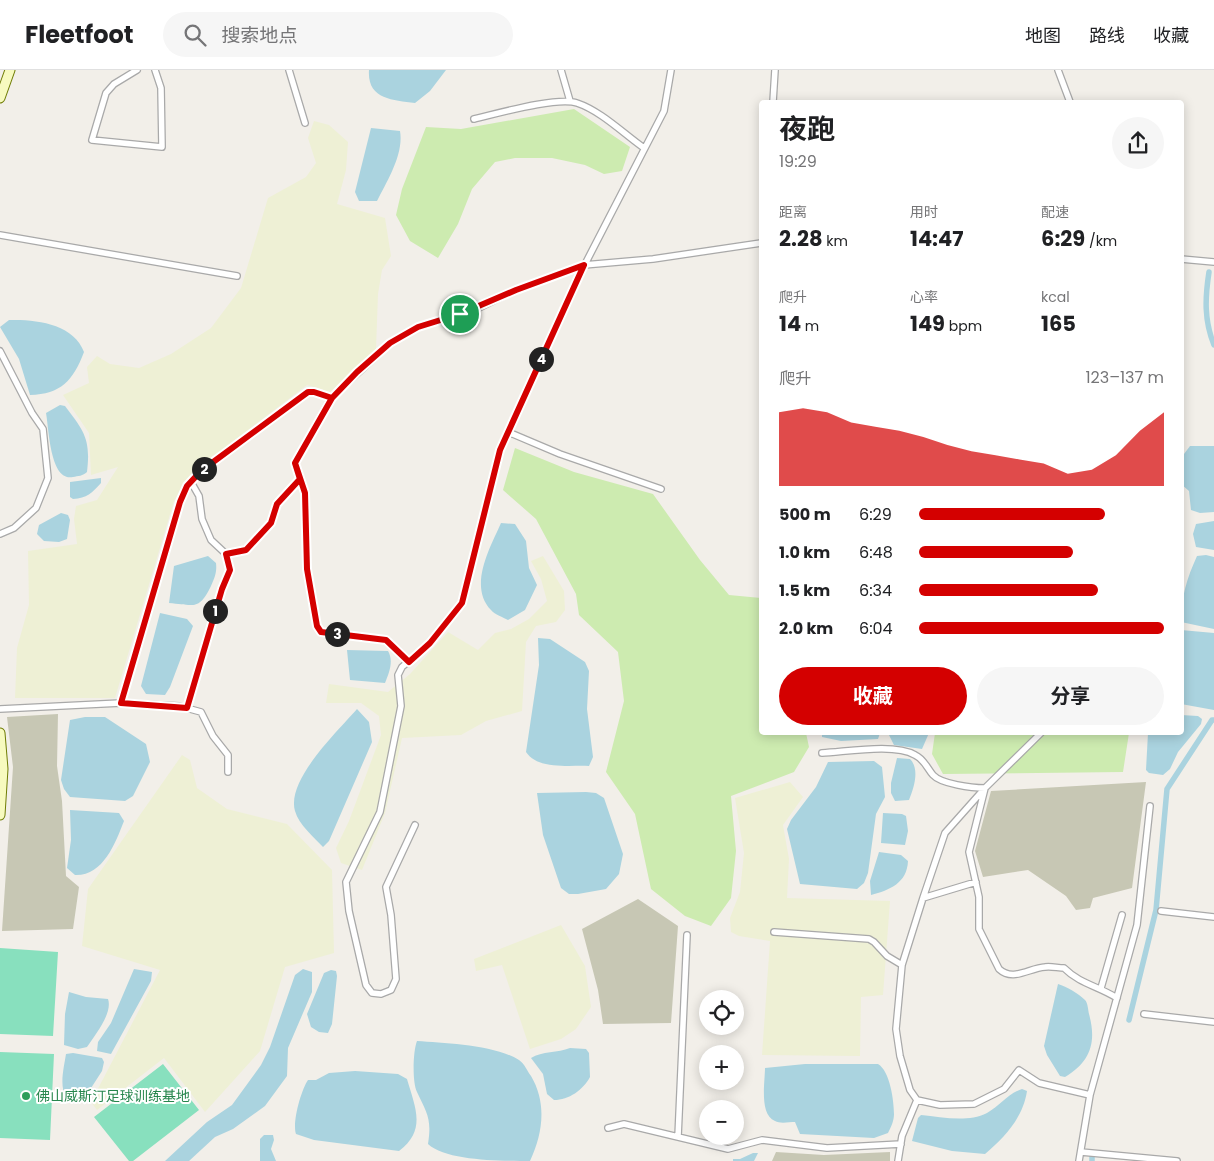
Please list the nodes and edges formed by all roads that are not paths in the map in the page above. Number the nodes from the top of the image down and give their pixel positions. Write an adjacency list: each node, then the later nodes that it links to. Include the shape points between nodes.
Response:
1 (10, 70): 9 (main road)
2 (137, 70): 3 (street, via 114,84 106,94 92,140 162,147 160,88)
3 (155, 70)
4 (289, 70): 14 (street)
5 (561, 70): 12 (street)
6 (671, 70): 15 (street, via 664,111)
7 (775, 70): 10 (street)
8 (1058, 70): 11 (street)
9 (0, 98)
10 (773, 100)
11 (1069, 100)
12 (570, 101): 13 (street); 15 (street, via 598,115)
13 (474, 119)
14 (305, 123)
15 (644, 148): 20 (street)
16 (0, 236): 21 (street)
17 (759, 243): 20 (street, via 653,259)
18 (1184, 259): 19 (street)
19 (1214, 262)
20 (584, 265): 23 (street, via 516,290 479,308 418,327 390,343); 24 (street)
21 (236, 276)
22 (0, 351): 28 (street, via 24,400 43,429 48,478 36,508 14,528)
23 (332, 398): 25 (street, via 295,463); 26 (street, via 308,392 201,471)
24 (508, 432): 27 (street); 30 (street, via 500,450 462,603 430,643)
25 (300, 479): 29 (street, via 277,504 271,523 246,550); 30 (street, via 305,493 307,569 317,626 321,632 386,640)
26 (191, 482): 29 (street, via 199,496 202,519 211,540); 31 (street, via 180,502)
27 (661, 489)
28 (0, 534)
29 (226, 554): 32 (street, via 230,570)
30 (409, 662): 41 (street, via 398,675 401,706 380,812 346,882 349,911 366,984 372,993 391,990 396,979 392,915 386,887)
31 (121, 703): 32 (street); 33 (street)
32 (187, 708): 37 (street, via 201,712 213,736 228,755)
33 (0, 709)
34 (0, 733): 40 (main road, via 3,769)
35 (1039, 735): 38 (street)
36 (822, 753): 38 (street, via 893,749 914,754 934,777 967,788)
37 (228, 772)
38 (985, 788): 42 (street, via 969,852); 43 (street, via 945,833)
39 (1150, 806): 51 (street, via 1137,925)
40 (0, 815)
41 (415, 825)
42 (976, 882): 43 (street); 50 (street, via 979,929 1003,972 1016,975 1045,967 1064,968 1075,980)
43 (923, 898): 49 (street)
44 (1161, 911): 46 (street)
45 (1122, 915): 50 (street)
46 (1214, 917)
47 (774, 932): 49 (street, via 869,939)
48 (687, 935): 57 (street)
49 (902, 965): 55 (street, via 896,1028 900,1056)
50 (1100, 988): 51 (street)
51 (1117, 998): 54 (street)
52 (1144, 1014): 53 (street)
53 (1214, 1022)
54 (1090, 1095): 55 (street, via 1039,1083 1019,1070 1004,1089 974,1104 940,1105); 59 (street)
55 (916, 1100): 58 (street)
56 (608, 1128): 57 (street, via 624,1124)
57 (678, 1137): 58 (street, via 728,1149 762,1140 827,1148)
58 (901, 1144): 60 (street)
59 (1081, 1152): 61 (street); 62 (street)
60 (898, 1161)
61 (1079, 1161)
62 (1177, 1161)

